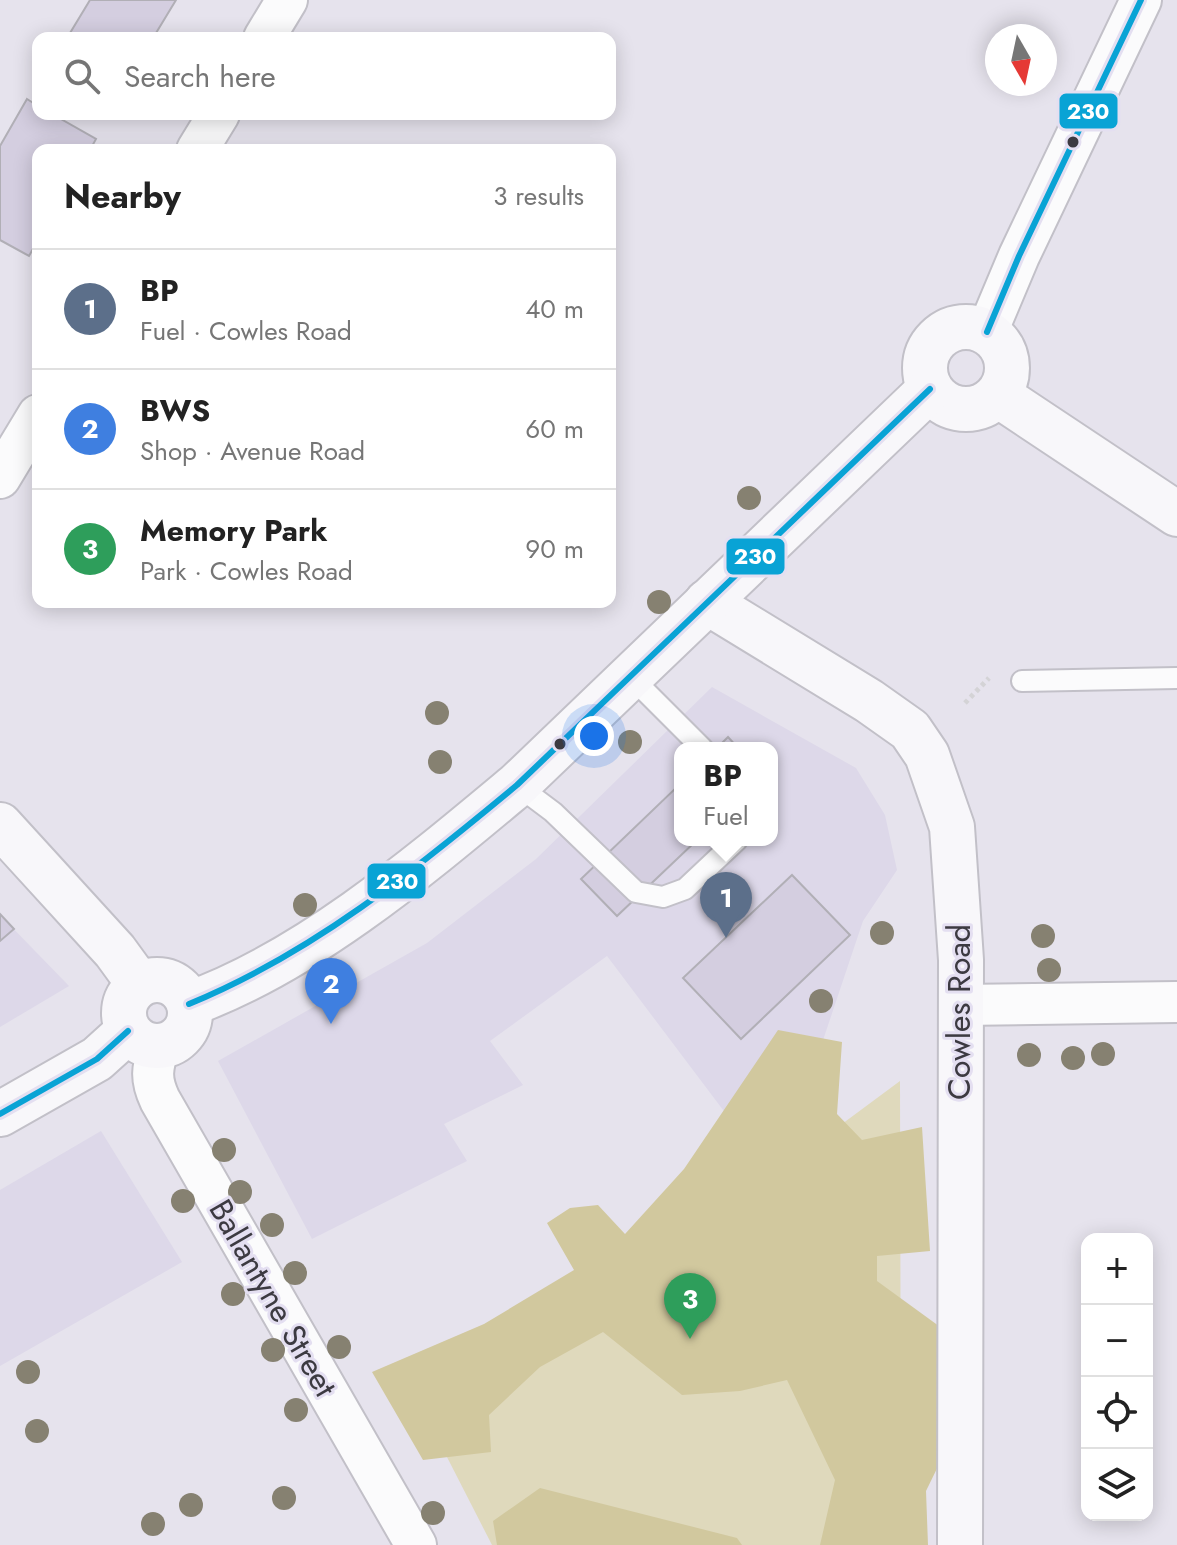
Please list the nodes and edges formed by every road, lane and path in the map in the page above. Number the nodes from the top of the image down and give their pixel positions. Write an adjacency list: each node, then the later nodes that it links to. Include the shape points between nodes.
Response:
1 (287, 0): 3 (street)
2 (1141, 0): 6 (street)
3 (268, 32)
4 (215, 120): 5 (street)
5 (201, 144)
6 (987, 332): 7 (street, via 961,327 936,339 925,364); 8 (street, via 1007,361)
7 (930, 389): 8 (street, via 951,407 964,410); 12 (street)
8 (998, 395): 11 (street)
9 (32, 425): 10 (street)
10 (0, 478)
11 (1177, 514)
12 (707, 602): 13 (street); 23 (street, Cowles Road, via 869,701 910,730 927,755 952,827)
13 (629, 675): 16 (lane); 17 (street)
14 (1177, 678): 15 (lane)
15 (1022, 681)
16 (696, 742)
17 (517, 785): 19 (lane, via 636,892 663,897 685,889); 22 (street, via 328,929 230,989)
18 (0, 825): 20 (street)
19 (731, 846)
20 (139, 984): 22 (street, via 169,982); 24 (street, via 125,1001 124,1021)
21 (1177, 1002): 23 (street)
22 (189, 1004): 24 (street, via 184,1032)
23 (961, 1005): 27 (street, Cowles Road)
24 (143, 1039): 25 (street); 26 (street, Ballantyne Street, via 152,1083 166,1111)
25 (0, 1114)
26 (416, 1545)
27 (960, 1545)

